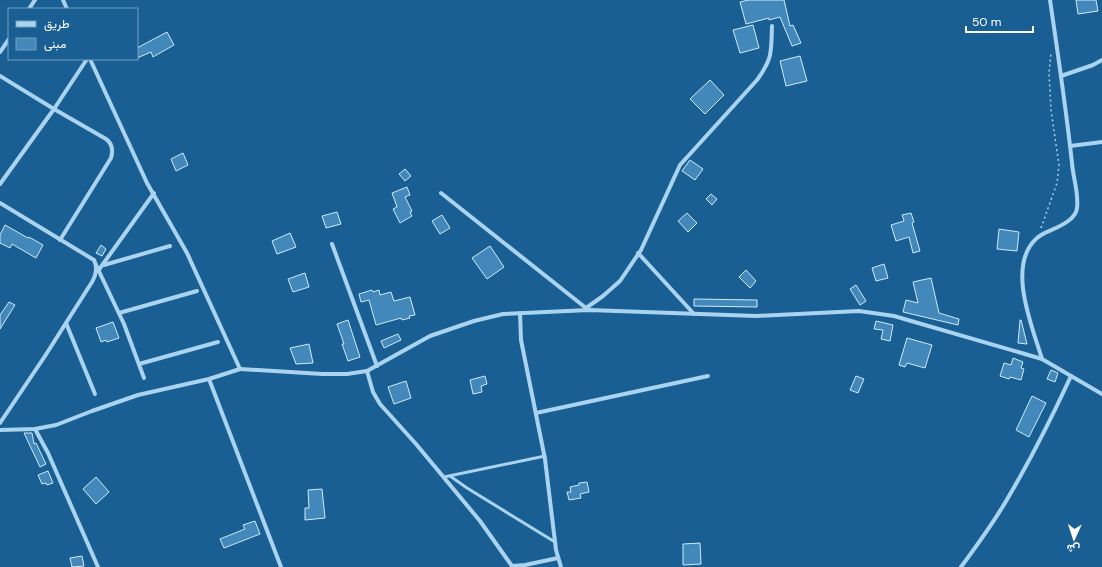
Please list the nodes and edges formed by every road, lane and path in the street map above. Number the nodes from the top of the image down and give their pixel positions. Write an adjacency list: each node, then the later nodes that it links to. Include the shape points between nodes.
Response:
1 (1050, 0): 4 (street)
2 (772, 26): 22 (street, via 771,54 766,68 680,165)
3 (8, 40): 5 (street)
4 (1056, 40): 10 (street); 18 (path, via 1051,47 1049,73 1051,110 1059,165 1057,183)
5 (0, 52)
6 (87, 60): 11 (street)
7 (88, 60): 15 (street)
8 (1102, 60): 10 (street)
9 (0, 76): 11 (street)
10 (1061, 76): 13 (street)
11 (54, 109): 14 (street); 19 (street, via 109,141 112,150 111,158)
12 (1102, 142): 13 (street)
13 (1070, 146): 18 (street, via 1078,200 1077,211 1069,221)
14 (0, 184)
15 (154, 193): 24 (street); 37 (street, via 186,253)
16 (441, 194): 28 (street)
17 (0, 203): 19 (street)
18 (1038, 237): 34 (street, via 1028,248 1022,281 1023,297)
19 (60, 240): 23 (street)
20 (332, 244): 36 (street)
21 (170, 246): 24 (street)
22 (638, 253): 28 (street, via 620,281); 31 (street)
23 (95, 262): 25 (street); 26 (street)
24 (103, 265): 25 (street)
25 (100, 270): 26 (street); 29 (street)
26 (95, 276): 32 (street)
27 (197, 291): 29 (street)
28 (587, 309): 30 (street); 31 (street)
29 (118, 313): 35 (street)
30 (520, 313): 36 (street, via 474,321 430,336); 45 (street, via 521,340)
31 (694, 314): 34 (street, via 756,316 870,312 894,316)
32 (66, 323): 43 (street); 46 (street)
33 (218, 342): 35 (street)
34 (1042, 358): 40 (street)
35 (138, 364): 41 (street)
36 (377, 366): 38 (street)
37 (240, 369): 38 (street, via 322,374); 42 (street)
38 (367, 371): 51 (street, via 373,392 380,404)
39 (708, 376): 45 (street)
40 (1072, 376): 44 (street); 57 (street, via 1047,428 1009,496)
41 (144, 378)
42 (209, 379): 47 (street, via 138,395 64,422); 55 (street)
43 (95, 394)
44 (1102, 394)
45 (536, 413): 49 (street)
46 (0, 423)
47 (35, 429): 48 (street); 54 (street)
48 (0, 430)
49 (545, 456): 50 (lane); 52 (street)
50 (450, 476): 51 (lane); 52 (lane)
51 (444, 477): 53 (street, via 512,566 525,566)
52 (555, 542): 53 (street)
53 (558, 558): 56 (street)
54 (98, 567)
55 (281, 567)
56 (562, 567)
57 (961, 567)

